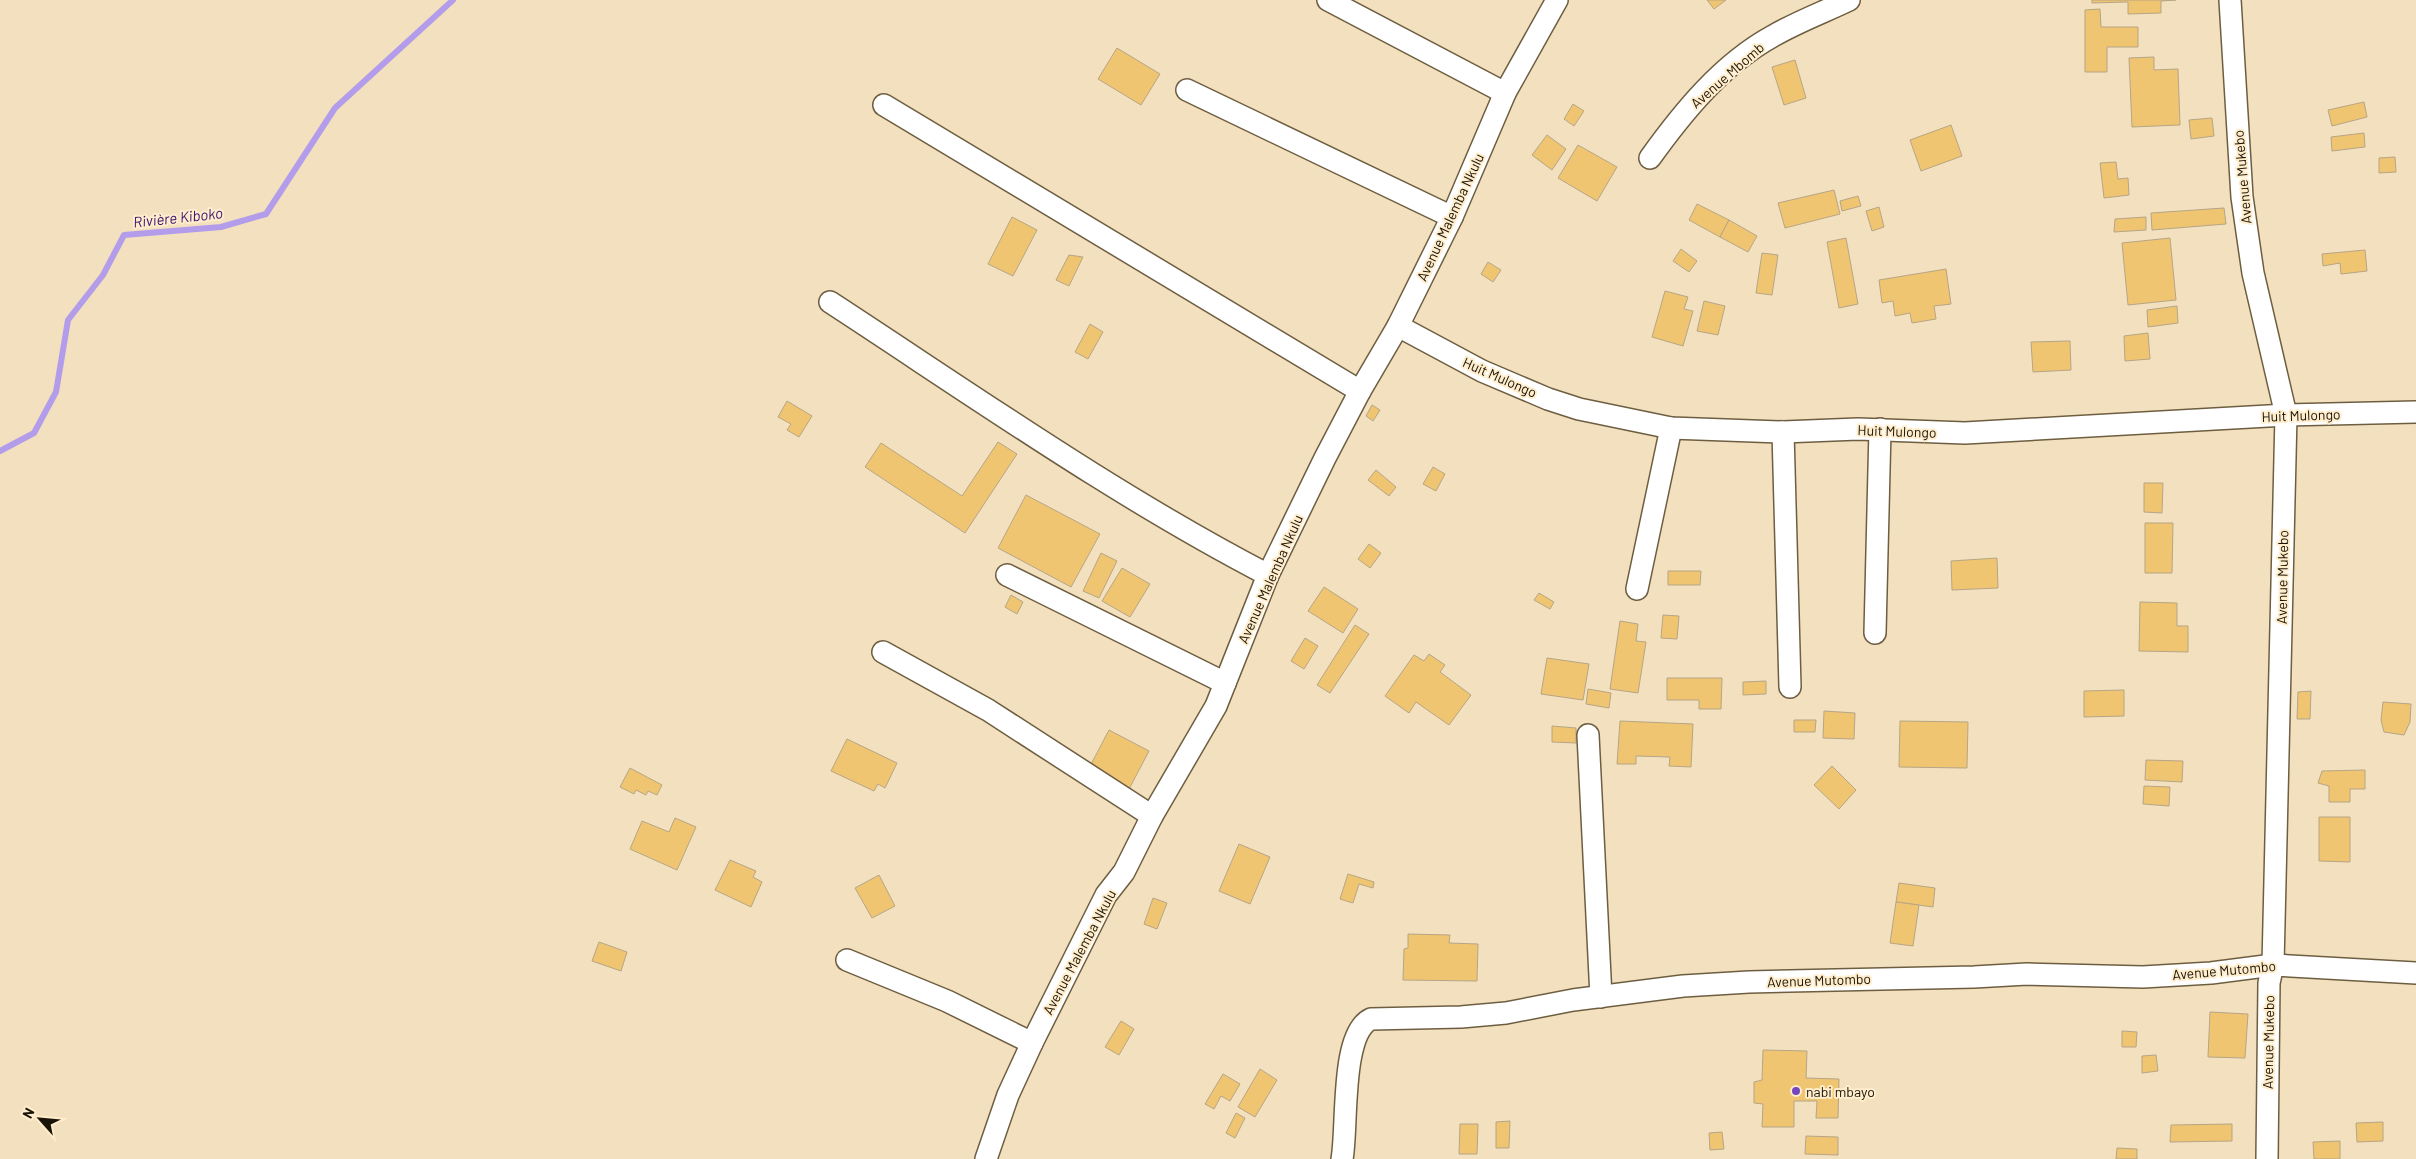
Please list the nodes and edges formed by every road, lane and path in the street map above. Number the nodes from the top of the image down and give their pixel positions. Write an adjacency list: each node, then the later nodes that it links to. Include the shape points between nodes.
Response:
1 (1328, 0): 6 (street)
2 (1556, 0): 6 (street, Avenue Malemba Nkulu)
3 (1849, 0): 8 (street, Avenue Mbomb, via 1772,36 1742,58 1679,118)
4 (2230, 0): 14 (street, Avenue Mukebo, via 2245,216 2253,273)
5 (1187, 90): 9 (street)
6 (1505, 93): 9 (street, Avenue Malemba Nkulu)
7 (884, 105): 12 (street)
8 (1650, 158)
9 (1452, 217): 11 (street, Avenue Malemba Nkulu)
10 (830, 302): 19 (street, via 1200,540)
11 (1398, 326): 12 (street, Avenue Malemba Nkulu); 15 (street, Huit Mulongo, via 1482,372 1548,399 1579,409)
12 (1360, 391): 19 (street, Avenue Malemba Nkulu)
13 (2416, 412): 14 (street, Huit Mulongo)
14 (2286, 415): 16 (street, Huit Mulongo, via 1965,433); 28 (street, Avenue Mukebo)
15 (1671, 428): 17 (street, Huit Mulongo); 20 (street)
16 (1880, 429): 17 (street, Huit Mulongo); 21 (street)
17 (1783, 432): 24 (street)
18 (1007, 575): 23 (street)
19 (1268, 575): 23 (street, Avenue Malemba Nkulu)
20 (1637, 589)
21 (1875, 633)
22 (882, 652): 26 (street, via 988,710)
23 (1225, 683): 26 (street, Avenue Malemba Nkulu, via 1204,729)
24 (1790, 687)
25 (1588, 735): 30 (street)
26 (1152, 816): 31 (street, Avenue Malemba Nkulu, via 1128,865 1098,909)
27 (847, 960): 31 (street, via 947,1001)
28 (2273, 964): 29 (street, Avenue Mutombo); 30 (street, Avenue Mutombo, via 2211,973 2143,977 2028,974 1749,982 1683,986); 34 (street, Avenue Mukebo, via 2269,983)
29 (2416, 973)
30 (1601, 997): 33 (street, Avenue Mutombo, via 1506,1013 1367,1021 1357,1035 1348,1076)
31 (1032, 1043): 32 (street, Avenue Malemba Nkulu, via 1008,1095)
32 (986, 1159)
33 (1342, 1159)
34 (2267, 1159)

